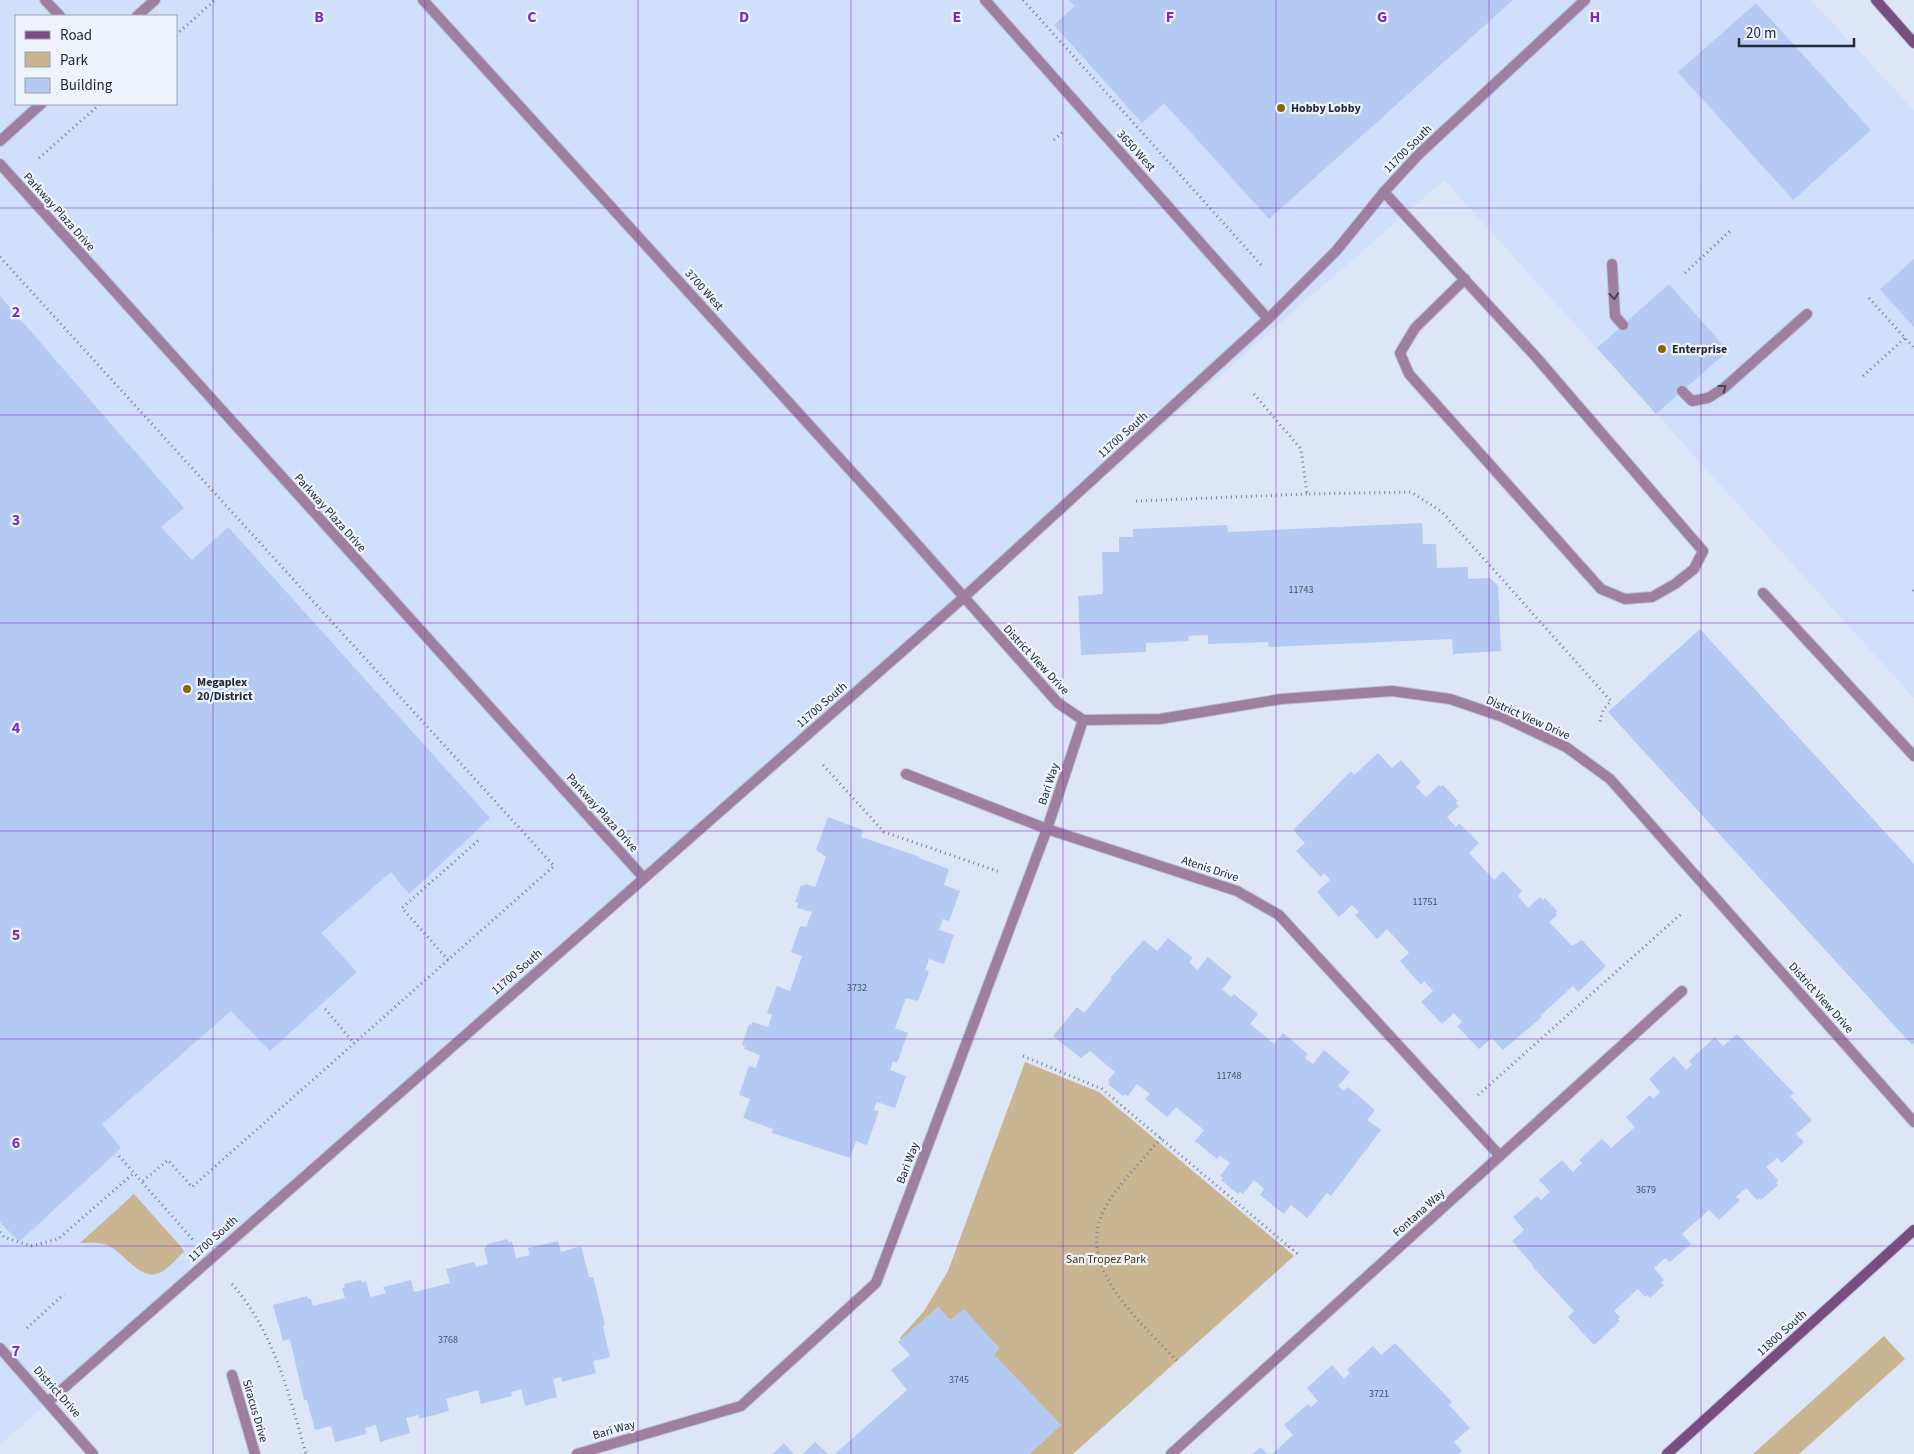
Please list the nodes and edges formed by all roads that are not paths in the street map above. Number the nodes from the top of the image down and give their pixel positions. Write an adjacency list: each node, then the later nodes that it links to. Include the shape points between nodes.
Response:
1 (45, 0): 7 (street)
2 (155, 0): 8 (street)
3 (424, 0): 21 (street, 3700 West)
4 (985, 0): 17 (street, 3650 West)
5 (1585, 0): 13 (street, 11700 South, via 1419,154)
6 (1876, 0): 9 (main road)
7 (59, 15)
8 (138, 15)
9 (1914, 44)
10 (40, 105): 11 (street)
11 (0, 141)
12 (0, 164): 26 (street, Parkway Plaza Drive)
13 (1384, 192): 15 (street); 17 (street, 11700 South, via 1336,251)
14 (1612, 264): 18 (street, one-way to 18, via 1615,316)
15 (1465, 279): 15 (street, via 1703,551 1694,570 1675,584 1652,597 1625,599 1600,588 1409,374 1400,353 1415,328)
16 (1807, 314): 19 (street, one-way to 16, via 1692,402 1708,398 1724,388)
17 (1268, 319): 21 (street, 11700 South)
18 (1623, 325)
19 (1682, 391)
20 (1762, 593): 23 (street)
21 (963, 598): 22 (street, District View Drive, via 1058,703); 26 (street, 11700 South)
22 (1083, 720): 25 (street, Bari Way); 28 (street, District View Drive, via 1160,719 1281,699 1392,691 1450,700 1503,718 1566,747 1610,779)
23 (1914, 756)
24 (906, 774): 25 (street, Atenis Drive)
25 (1047, 829): 29 (street, Atenis Drive, via 1237,891 1279,915); 36 (street, Bari Way, via 876,1282 741,1406)
26 (643, 877): 33 (street, 11700 South)
27 (1682, 991): 29 (street, Fontana Way)
28 (1914, 1122)
29 (1500, 1156): 37 (street, Fontana Way)
30 (1914, 1230): 38 (main road, 11800 South)
31 (0, 1348): 33 (street, District Drive)
32 (232, 1375): 35 (street, Siracus Drive)
33 (49, 1401): 34 (street, District Drive)
34 (93, 1454)
35 (255, 1454)
36 (577, 1454)
37 (1172, 1454)
38 (1667, 1454)

